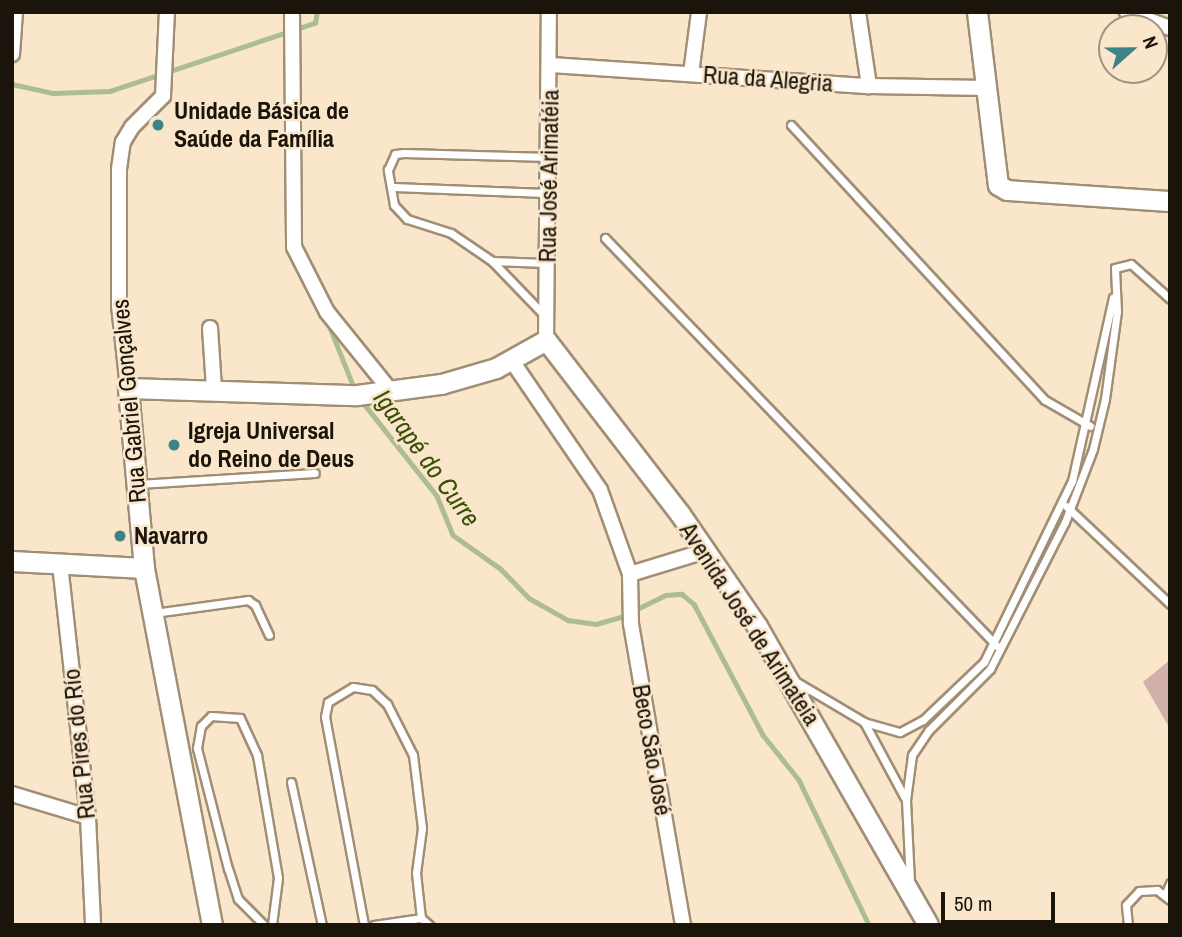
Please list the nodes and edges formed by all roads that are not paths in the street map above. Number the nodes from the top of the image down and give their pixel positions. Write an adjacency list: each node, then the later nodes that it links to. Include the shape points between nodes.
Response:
1 (15, 12): 10 (street)
2 (167, 12): 29 (street, Rua Gabriel Gonçalves, via 163,96 123,142 119,169 119,305)
3 (292, 12): 31 (street, via 294,247 327,312)
4 (549, 12): 11 (street, Rua José Arimatéia)
5 (699, 12): 12 (street)
6 (858, 12): 13 (street)
7 (977, 12): 14 (street)
8 (1127, 12): 9 (street)
9 (1169, 25)
10 (12, 54)
11 (551, 65): 12 (street, Rua da Alegria); 16 (street, Rua José Arimatéia)
12 (691, 74): 13 (street, Rua da Alegria)
13 (869, 86): 14 (street, Rua da Alegria)
14 (986, 88): 19 (street, via 998,185 1007,190)
15 (792, 125): 32 (lane, via 1040,395)
16 (549, 157): 17 (lane, via 395,154 388,170); 18 (street, Rua José Arimatéia)
17 (391, 187): 18 (lane); 21 (lane, via 400,214 451,233)
18 (549, 193): 22 (street, Rua José Arimatéia)
19 (1170, 201)
20 (605, 238): 45 (lane)
21 (492, 261): 22 (lane); 25 (lane)
22 (548, 263): 25 (street, Rua José Arimatéia)
23 (1114, 298): 24 (lane, via 1115,268 1125,263 1137,267); 32 (lane); 33 (lane, via 1117,311)
24 (1170, 299)
25 (547, 318): 27 (street, Rua José Arimatéia)
26 (210, 328): 30 (street)
27 (546, 340): 28 (street); 37 (street, Avenida José de Arimateia)
28 (512, 362): 31 (street, via 441,384); 41 (street, Beco São José, via 600,490)
29 (128, 388): 30 (street); 35 (street, Rua Gabriel Gonçalves)
30 (214, 389): 31 (street, via 318,396)
31 (390, 390)
32 (1087, 424): 33 (lane); 36 (lane)
33 (1099, 429): 36 (lane)
34 (315, 473): 35 (lane)
35 (137, 484): 40 (street, Rua Gabriel Gonçalves)
36 (1066, 506): 42 (lane); 45 (lane)
37 (705, 551): 41 (street); 46 (street, Avenida José de Arimateia)
38 (12, 561): 39 (street)
39 (60, 564): 40 (street); 51 (street, Rua Pires do Río)
40 (144, 568): 43 (street, Rua Gabriel Gonçalves)
41 (630, 574): 64 (street, Beco São José, via 631,624)
42 (1170, 604)
43 (153, 613): 44 (lane, via 248,600); 57 (street, Rua Gabriel Gonçalves)
44 (269, 635)
45 (998, 647): 47 (lane, via 905,730 895,733); 50 (lane, via 990,669 914,751)
46 (788, 677): 47 (lane); 53 (street, Avenida José de Arimateia)
47 (864, 722): 50 (lane, via 892,767)
48 (291, 782): 60 (lane)
49 (12, 794): 51 (street)
50 (905, 800): 53 (lane)
51 (88, 817): 56 (street, Rua Pires do Río)
52 (1170, 883): 54 (lane)
53 (911, 894): 65 (street, Avenida José de Arimateia)
54 (1168, 898): 66 (lane, via 1148,889 1131,897 1125,915)
55 (421, 918): 61 (lane, via 416,873 422,828 413,755 387,704 372,690 353,687 328,702 325,717); 62 (lane); 63 (lane)
56 (93, 925)
57 (212, 925)
58 (264, 925): 59 (lane, via 237,899 197,748 201,726 211,716 240,718 257,755 278,878)
59 (272, 925)
60 (322, 925)
61 (364, 925)
62 (374, 925)
63 (429, 925)
64 (683, 925)
65 (928, 925)
66 (1128, 925)

